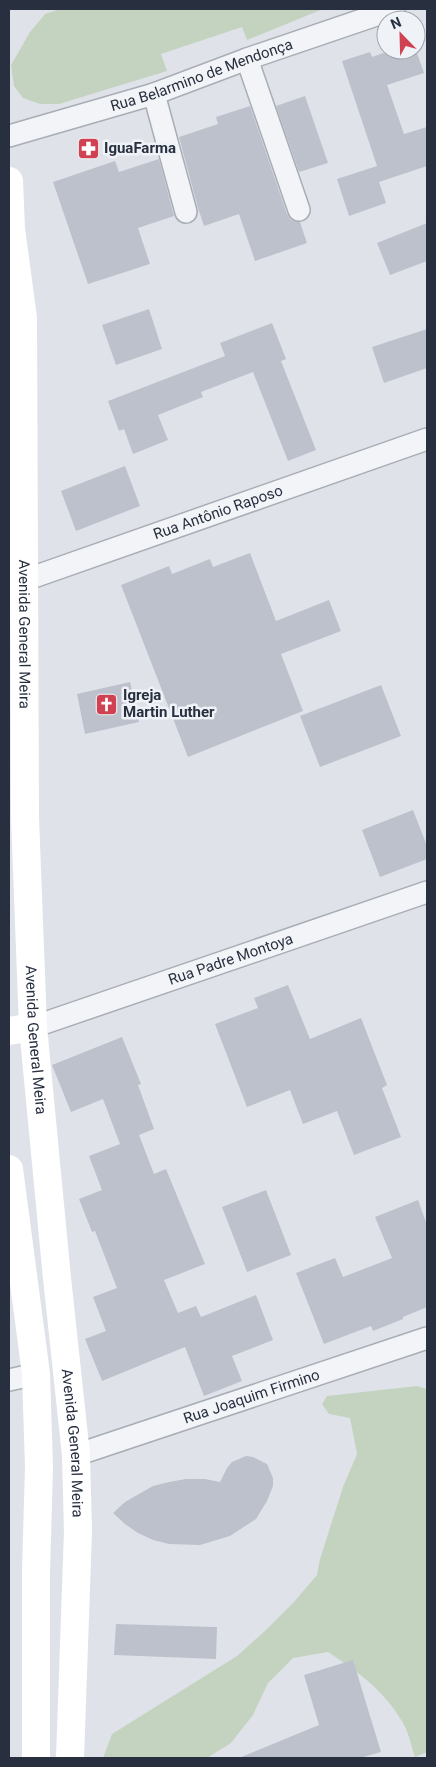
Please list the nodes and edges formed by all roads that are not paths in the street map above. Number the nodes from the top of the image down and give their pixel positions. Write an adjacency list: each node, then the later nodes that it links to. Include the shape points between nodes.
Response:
1 (394, 9): 2 (street, Rua Belarmino de Mendonça)
2 (247, 59): 3 (street, Rua Belarmino de Mendonça); 6 (street)
3 (154, 94): 4 (street, Rua Belarmino de Mendonça); 7 (street)
4 (9, 136)
5 (9, 180): 9 (main road, Avenida General Meira, via 11,229)
6 (299, 210)
7 (186, 212)
8 (9, 263): 9 (main road, Avenida General Meira)
9 (23, 318): 11 (main road, Avenida General Meira)
10 (427, 439): 11 (street, Rua Antônio Raposo)
11 (17, 582): 13 (main road, Avenida General Meira)
12 (9, 612): 13 (main road)
13 (25, 635): 15 (main road, Avenida General Meira)
14 (427, 892): 15 (street, Rua Padre Montoya)
15 (21, 1029): 20 (main road, Avenida General Meira, via 57,1278)
16 (9, 1169): 18 (main road, Avenida General Meira)
17 (427, 1338): 20 (street, Rua Joaquim Firmino)
18 (36, 1374): 19 (street); 21 (main road, Avenida General Meira)
19 (9, 1380)
20 (76, 1455): 22 (main road, Avenida General Meira, via 78,1531)
21 (36, 1758)
22 (70, 1758)

